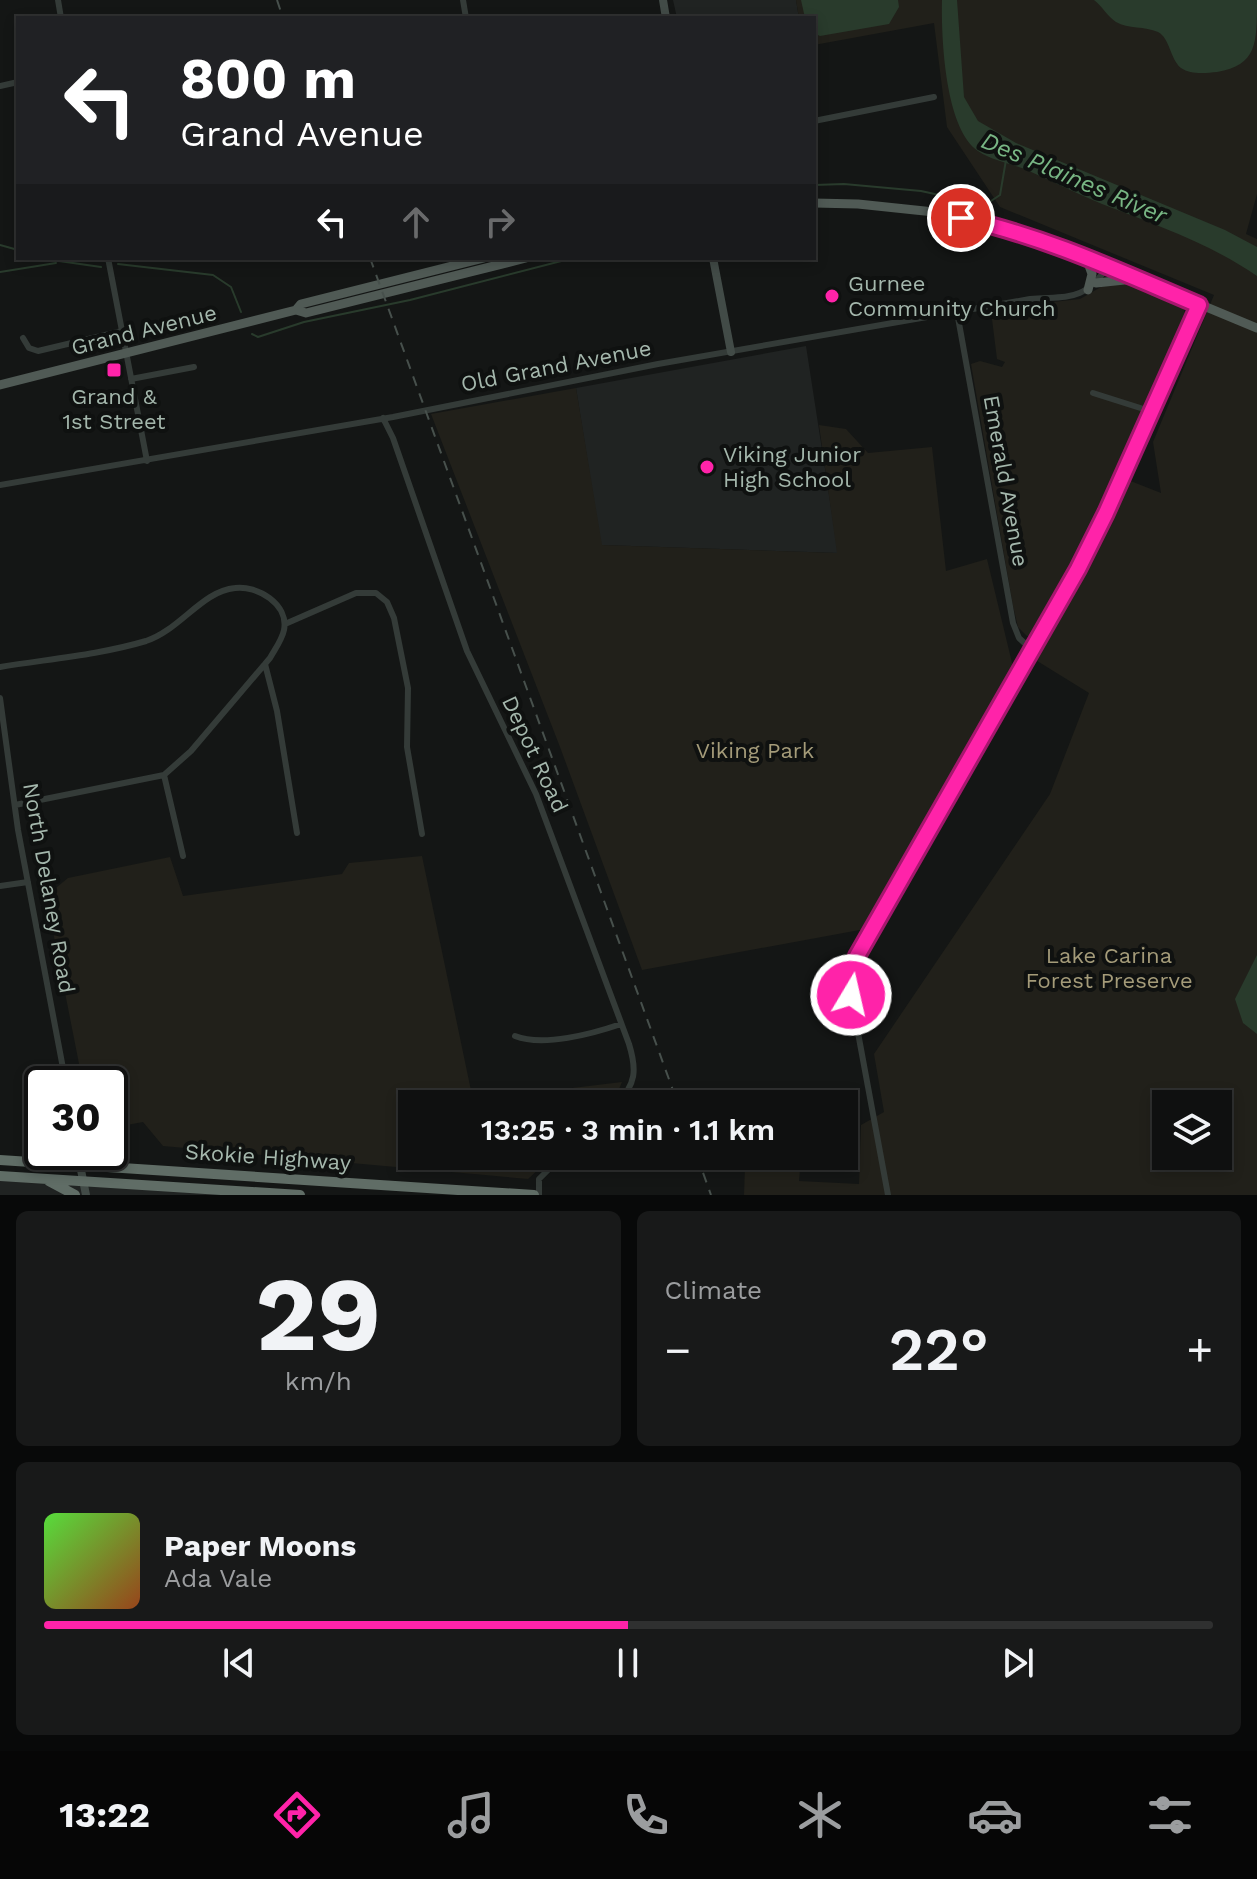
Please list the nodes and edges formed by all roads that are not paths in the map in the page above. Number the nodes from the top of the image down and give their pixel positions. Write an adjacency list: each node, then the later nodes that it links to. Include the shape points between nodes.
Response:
1 (934, 97): 2 (street)
2 (816, 121)
3 (816, 203): 4 (main road, via 961,218)
4 (1086, 257): 9 (main road); 11 (main road)
5 (108, 260): 16 (street)
6 (476, 260): 13 (main road, Grand Avenue, via 301,304)
7 (518, 260): 13 (main road, Grand Avenue, via 306,313)
8 (713, 260): 18 (street)
9 (1108, 267): 10 (main road); 11 (street)
10 (1137, 279): 11 (main road); 12 (main road)
11 (1092, 286): 14 (street, Old Grand Avenue, via 1075,296)
12 (1199, 305): 15 (main road); 24 (street)
13 (296, 310): 19 (main road, Grand Avenue)
14 (957, 312): 18 (street, Old Grand Avenue); 29 (street, Emerald Avenue, via 1013,623)
15 (1257, 328)
16 (122, 331): 17 (street, via 38,351); 19 (street)
17 (23, 338)
18 (731, 352): 25 (street, Old Grand Avenue)
19 (126, 353): 21 (street); 22 (main road, Grand Avenue)
20 (194, 367): 21 (street)
21 (131, 379): 26 (street)
22 (0, 385)
23 (1093, 393): 24 (street)
24 (1153, 412): 29 (street)
25 (383, 418): 26 (street, Old Grand Avenue); 41 (street, Depot Road, via 467,651 541,808)
26 (147, 461): 27 (street, Old Grand Avenue)
27 (0, 485)
28 (285, 624): 30 (street); 31 (street, via 261,591 237,587 211,597 150,639); 37 (street, via 356,593 376,593 387,602 408,688 407,747)
29 (1032, 650): 57 (street, via 851,972)
30 (265, 664): 34 (street); 36 (street)
31 (0, 667)
32 (0, 698): 33 (street, North Delaney Road)
33 (1, 707): 35 (street, North Delaney Road)
34 (164, 775): 35 (street); 38 (street)
35 (15, 805): 39 (street, North Delaney Road)
36 (297, 833)
37 (422, 834)
38 (183, 856)
39 (28, 882): 40 (street); 43 (street, North Delaney Road)
40 (0, 886)
41 (621, 1024): 42 (street, via 544,1040); 44 (street, Depot Road, via 634,1062)
42 (515, 1036)
43 (63, 1066)
44 (629, 1090)
45 (0, 1160): 46 (highway, Skokie Highway)
46 (24, 1162)
47 (128, 1168): 56 (highway, Skokie Highway)
48 (81, 1170): 52 (street)
49 (548, 1170): 56 (street, via 539,1179)
50 (0, 1176): 51 (highway, Skokie Highway)
51 (44, 1179): 52 (highway, Skokie Highway); 53 (highway)
52 (84, 1181): 54 (street); 55 (highway, Skokie Highway)
53 (75, 1195)
54 (86, 1195)
55 (300, 1195)
56 (536, 1195)
57 (888, 1195)

